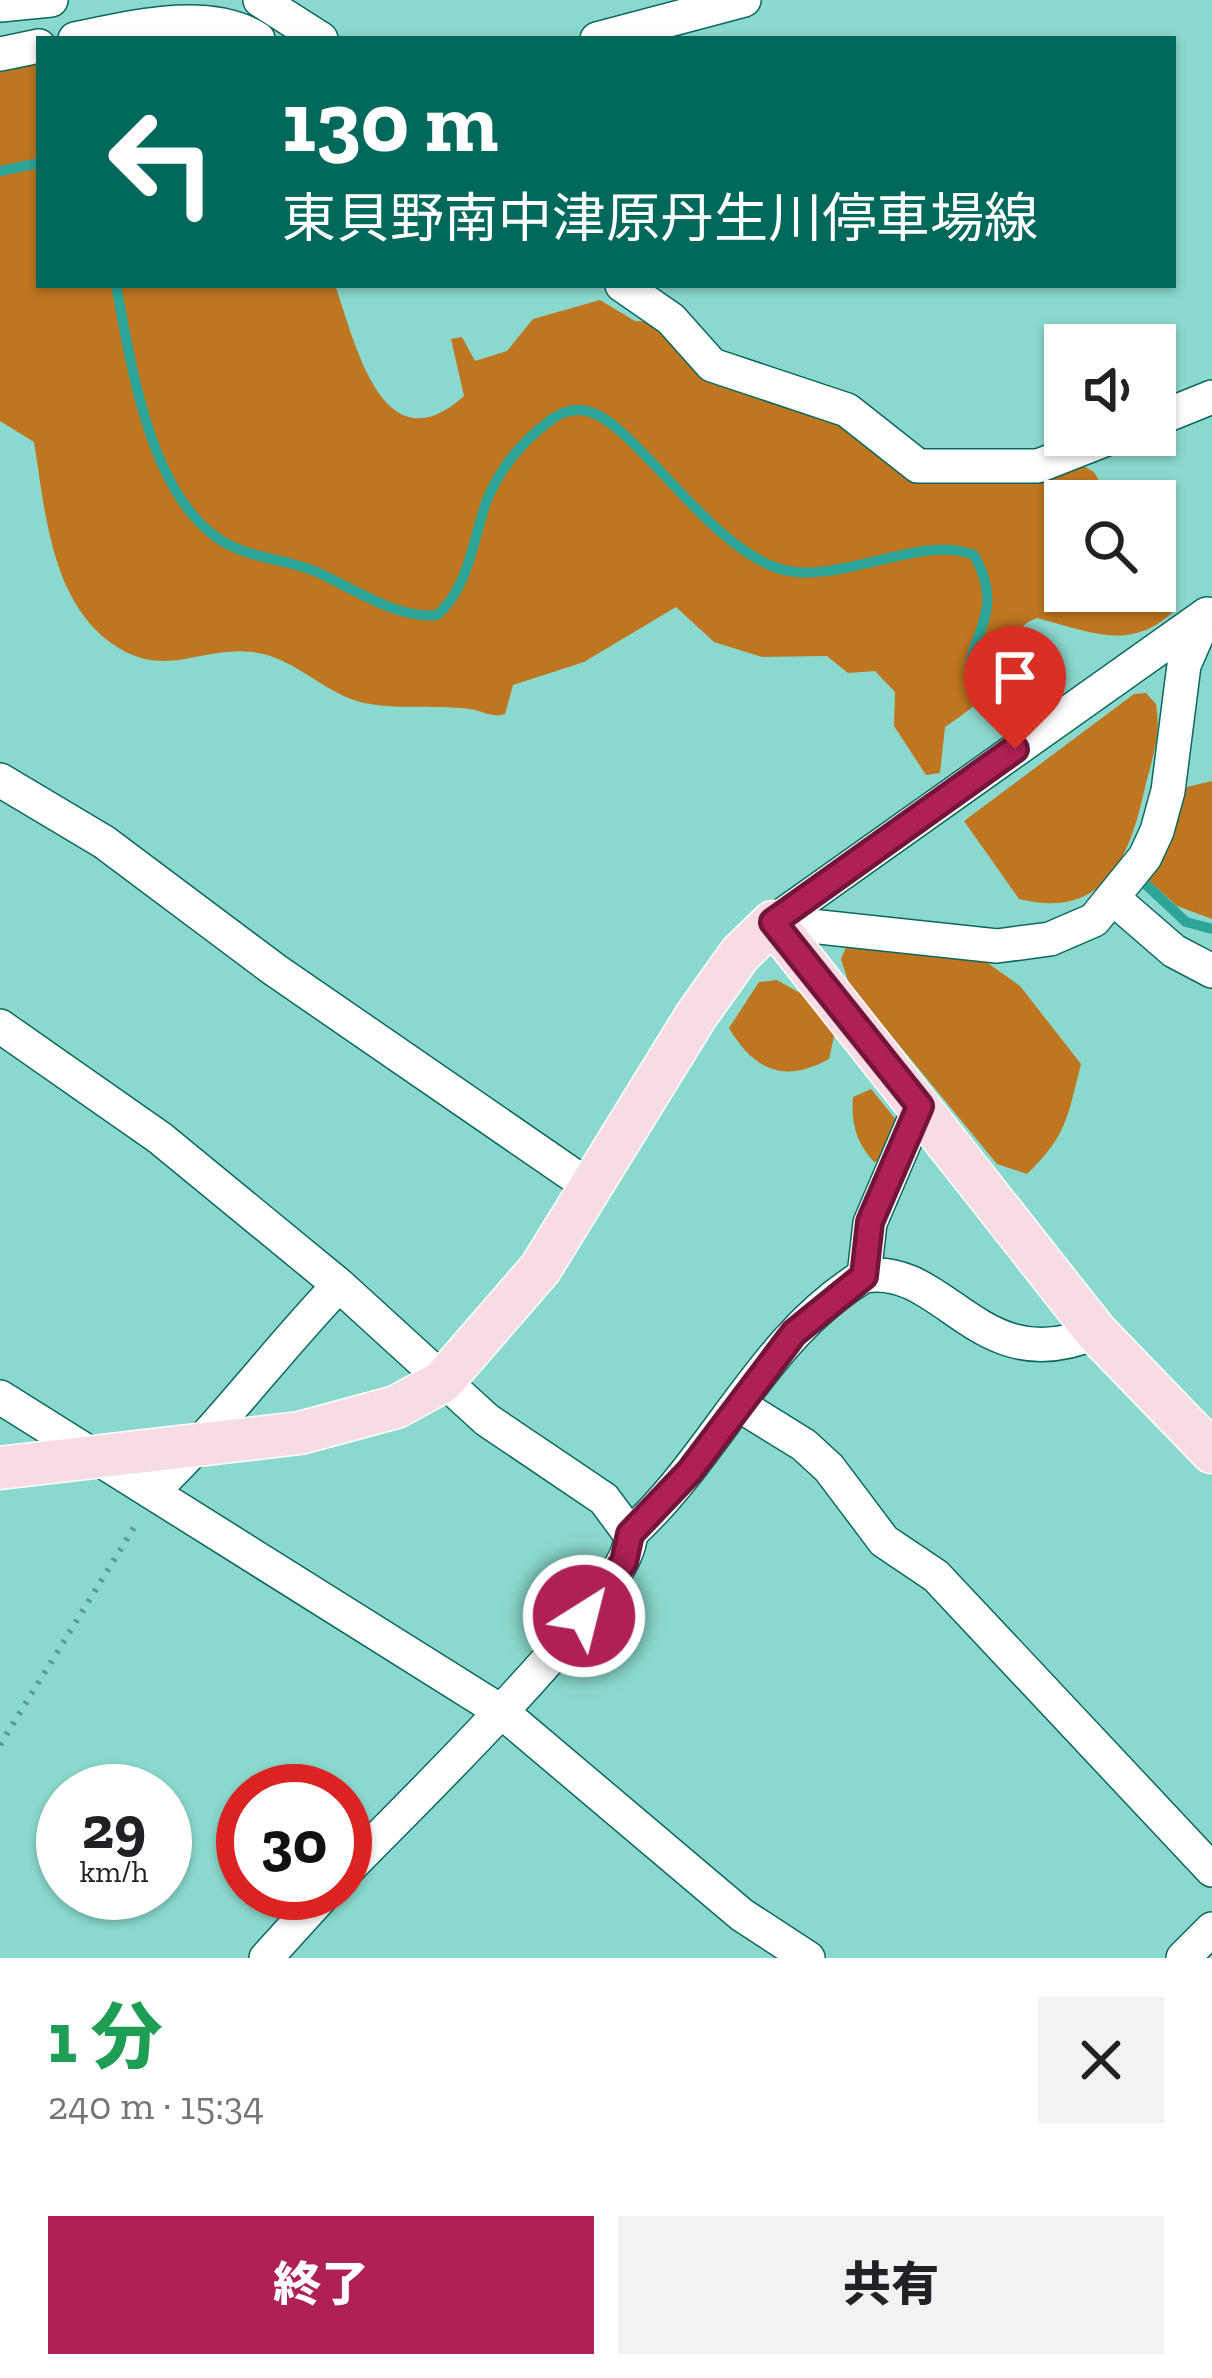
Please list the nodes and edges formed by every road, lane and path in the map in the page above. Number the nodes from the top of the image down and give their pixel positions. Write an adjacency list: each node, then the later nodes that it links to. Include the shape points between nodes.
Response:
1 (51, 0): 4 (street)
2 (260, 0): 7 (street)
3 (744, 0): 8 (street)
4 (0, 5)
5 (96, 36): 6 (street, via 178,24 226,24)
6 (252, 36)
7 (316, 36)
8 (608, 36)
9 (36, 47): 10 (street)
10 (0, 54)
11 (626, 288): 14 (street, via 670,319 712,365 847,410 918,466 1038,466)
12 (1212, 397): 13 (street)
13 (1176, 412)
14 (1064, 456)
15 (1209, 613): 17 (street, via 1184,665 1164,811 1145,857); 18 (street)
16 (0, 780): 22 (street, via 104,842)
17 (1114, 898): 18 (street, via 1072,932 1026,945); 19 (street, via 1174,952)
18 (773, 922): 21 (main road); 22 (main road, via 696,1016)
19 (1212, 971)
20 (0, 1026): 24 (street, via 147,1128)
21 (920, 1106): 23 (street, via 870,1222); 25 (main road)
22 (593, 1190): 26 (main road, via 540,1269)
23 (864, 1276): 25 (street, via 902,1281 1021,1344 1060,1345); 28 (street, via 794,1333)
24 (339, 1285): 26 (street); 29 (street)
25 (1096, 1332): 30 (main road)
26 (442, 1382): 29 (main road, via 341,1425); 34 (street, via 604,1499)
27 (0, 1396): 31 (street)
28 (741, 1406): 34 (street); 38 (street, via 829,1468 884,1541 936,1576)
29 (203, 1443): 31 (main road); 33 (street)
30 (1212, 1451)
31 (97, 1455): 32 (main road); 33 (street)
32 (0, 1468)
33 (153, 1491): 35 (street); 36 (path)
34 (630, 1534): 35 (street, via 624,1562)
35 (502, 1712): 37 (street); 42 (street, via 742,1915)
36 (0, 1745)
37 (372, 1844)
38 (1212, 1870)
39 (300, 1920): 41 (street)
40 (1212, 1929): 43 (street)
41 (266, 1958)
42 (808, 1958)
43 (1183, 1958)

